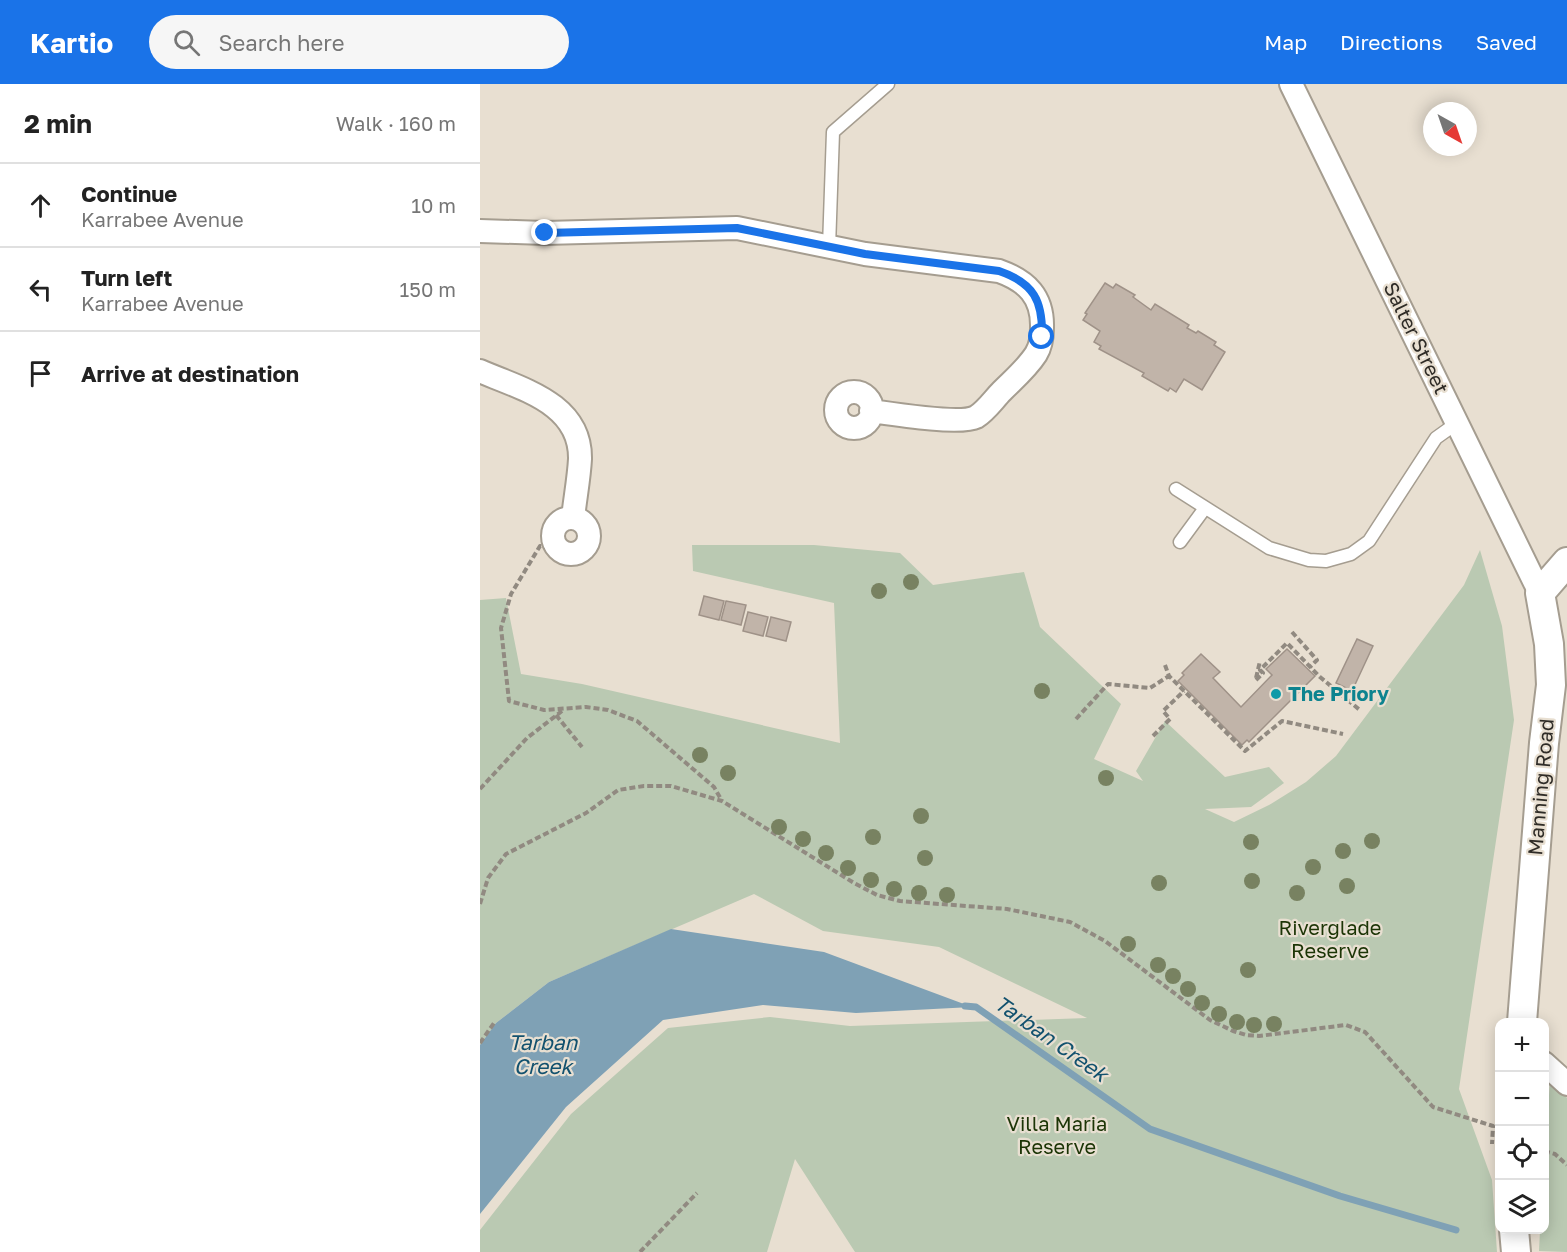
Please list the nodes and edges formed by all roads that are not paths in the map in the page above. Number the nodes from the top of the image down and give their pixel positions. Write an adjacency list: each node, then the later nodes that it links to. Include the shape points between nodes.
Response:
1 (888, 84): 4 (lane, via 833,132)
2 (1291, 84): 7 (street, Salter Street)
3 (480, 231): 4 (street, via 737,228)
4 (829, 247): 6 (street, via 999,271 1026,285 1041,310 1038,352 976,417 950,420)
5 (480, 371): 11 (street, via 550,402 574,431 580,459 573,518 561,522 554,532)
6 (872, 411)
7 (1457, 423): 9 (lane, via 1436,438 1369,541 1351,554 1326,561 1273,550); 13 (street, Salter Street)
8 (1176, 489): 9 (lane)
9 (1205, 508): 10 (lane)
10 (1180, 542)
11 (559, 549)
12 (1567, 562): 13 (street)
13 (1540, 592): 14 (street, Manning Road, via 1551,685)
14 (1522, 1018)
15 (1549, 1067): 16 (street)
16 (1567, 1084)
17 (1514, 1234): 18 (street)
18 (1516, 1252)

